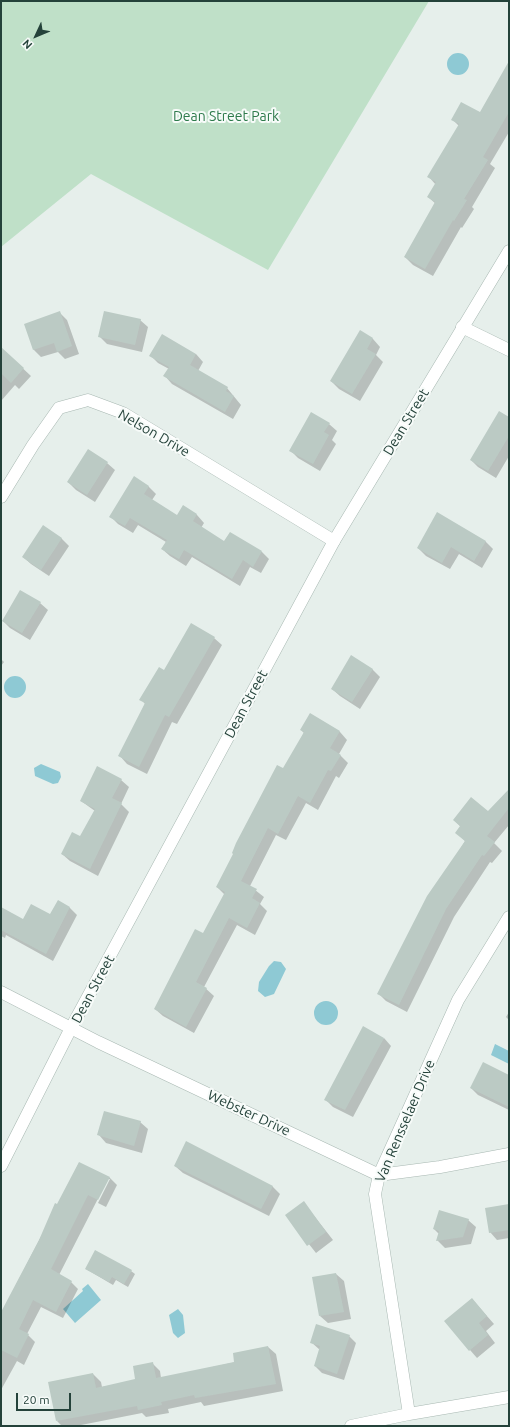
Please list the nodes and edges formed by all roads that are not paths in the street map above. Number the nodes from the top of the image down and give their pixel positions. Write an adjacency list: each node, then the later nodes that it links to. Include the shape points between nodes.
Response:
1 (509, 251): 2 (street, Dean Street)
2 (462, 327): 3 (street); 5 (street, Dean Street)
3 (509, 350)
4 (1, 497): 5 (street, Nelson Drive, via 58,408 88,400 123,413)
5 (334, 541): 8 (street, Dean Street)
6 (509, 917): 11 (street, Van Rensselaer Drive, via 458,1000)
7 (1, 992): 8 (street, Webster Drive)
8 (71, 1028): 10 (street, Dean Street); 11 (street, Webster Drive)
9 (509, 1154): 11 (street)
10 (1, 1166)
11 (379, 1175): 13 (street, Van Rensselaer Drive, via 375,1194)
12 (509, 1397): 13 (street)
13 (410, 1414): 14 (street)
14 (351, 1426)

